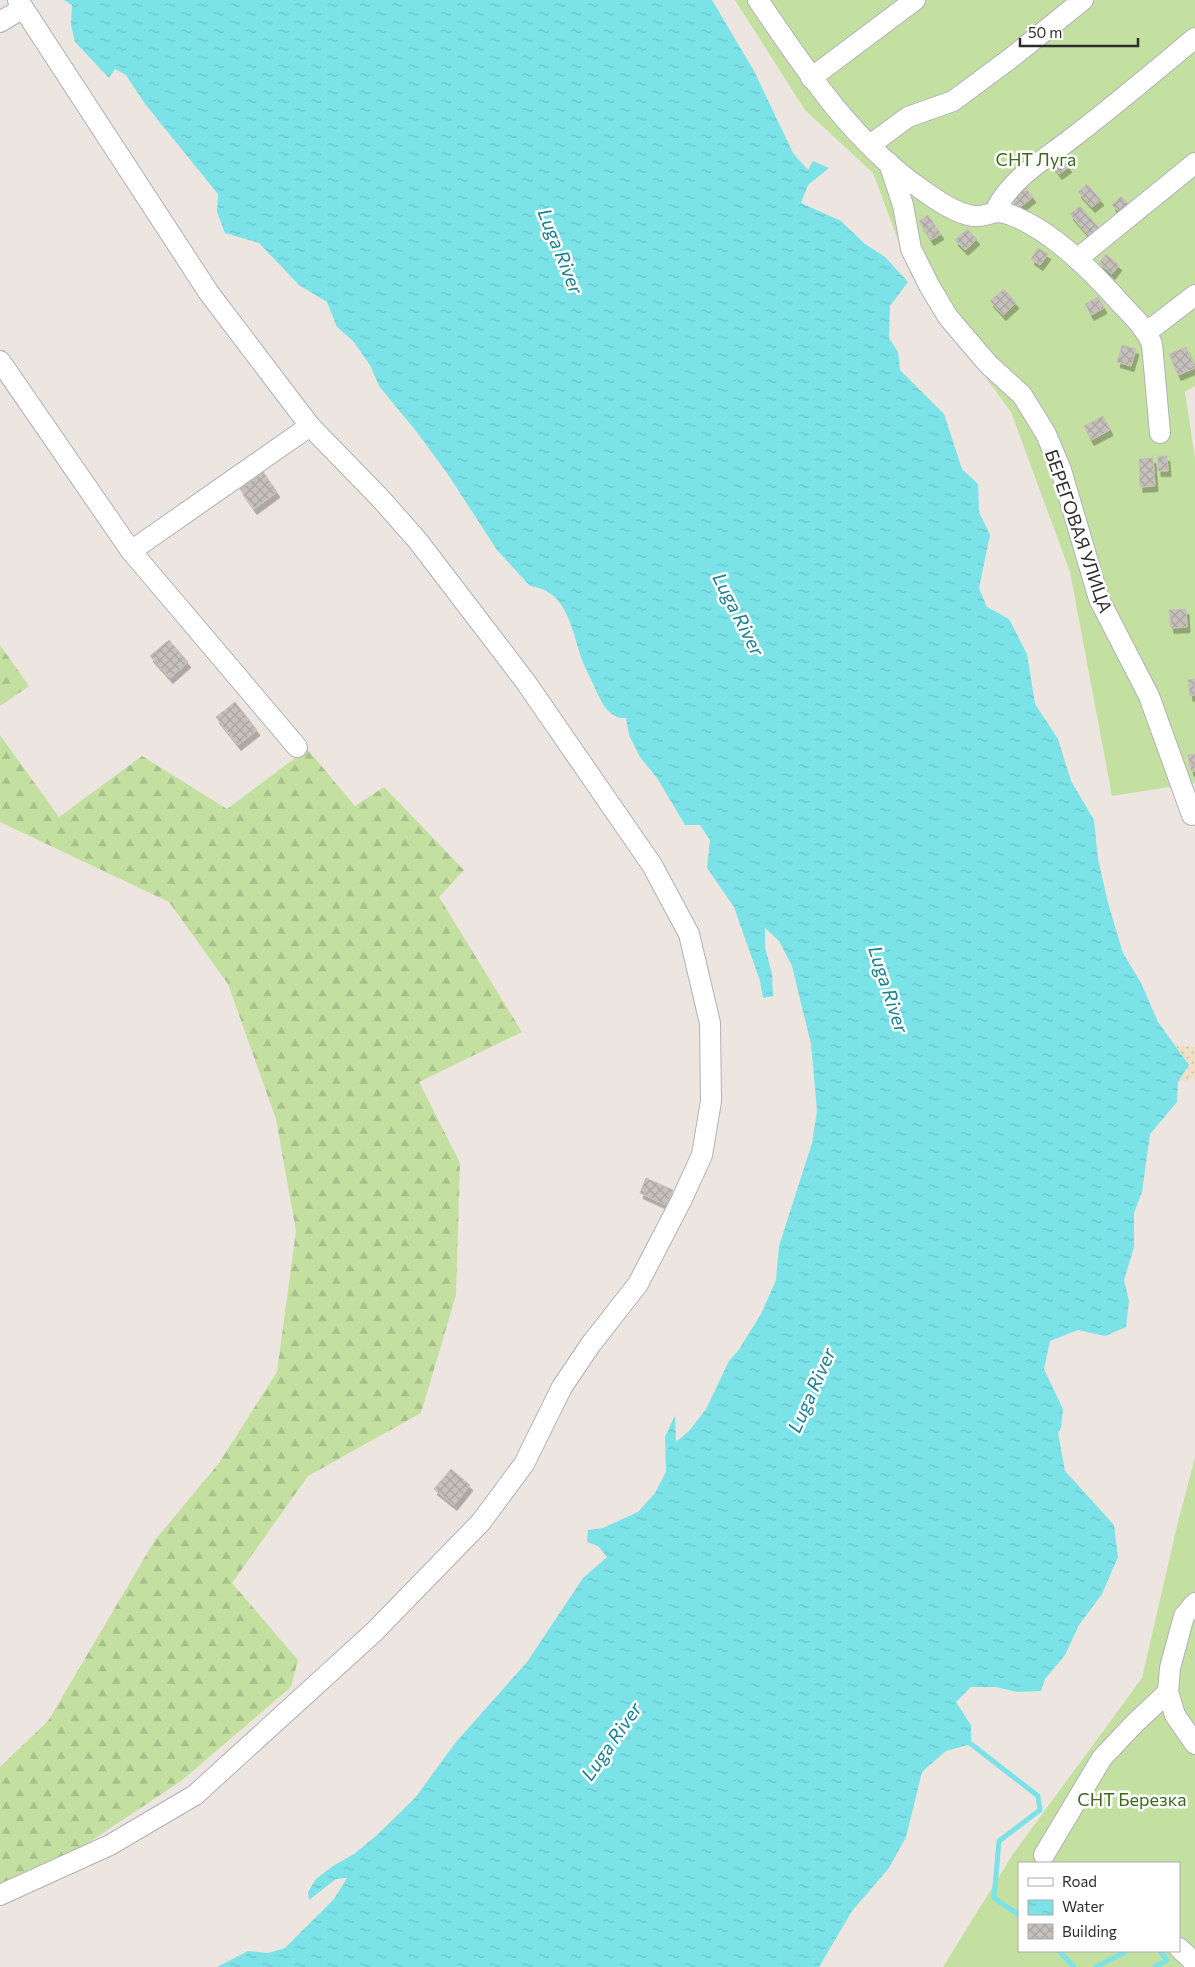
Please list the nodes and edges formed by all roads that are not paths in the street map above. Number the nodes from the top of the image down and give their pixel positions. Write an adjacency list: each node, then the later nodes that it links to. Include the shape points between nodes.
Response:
1 (758, 0): 7 (street)
2 (915, 0): 7 (street)
3 (1083, 0): 8 (street, via 953,101 908,117)
4 (20, 4): 5 (street); 16 (street, via 209,294)
5 (0, 22)
6 (1195, 38): 11 (street, via 1020,177 1002,196)
7 (811, 78): 8 (street, via 842,117)
8 (870, 145): 9 (street)
9 (889, 163): 11 (street, via 952,208 972,216); 20 (street, БЕРЕГОВАЯ УЛИЦА, via 903,205 911,249 930,287 954,324 988,364 1022,395 1046,434 1061,470 1099,599 1149,696)
10 (1195, 163): 12 (street)
11 (995, 211): 12 (street, via 1011,215 1043,232)
12 (1077, 259): 14 (street)
13 (1195, 295): 14 (street)
14 (1147, 332): 17 (street, via 1152,344)
15 (0, 361): 18 (street)
16 (310, 426): 18 (street); 25 (street, via 381,499 436,564 525,681 666,890 689,934 710,1023 711,1101 702,1155 638,1284 562,1387 524,1464 481,1522 374,1632 195,1795 110,1845)
17 (1160, 433)
18 (131, 551): 19 (street)
19 (297, 747)
20 (1192, 815)
21 (1195, 1603): 22 (street, via 1184,1616 1170,1668)
22 (1168, 1692): 23 (street, via 1176,1715); 24 (street, via 1102,1758)
23 (1195, 1744)
24 (1044, 1855)
25 (0, 1895)
26 (1180, 1949): 27 (street)
27 (1195, 1963)

